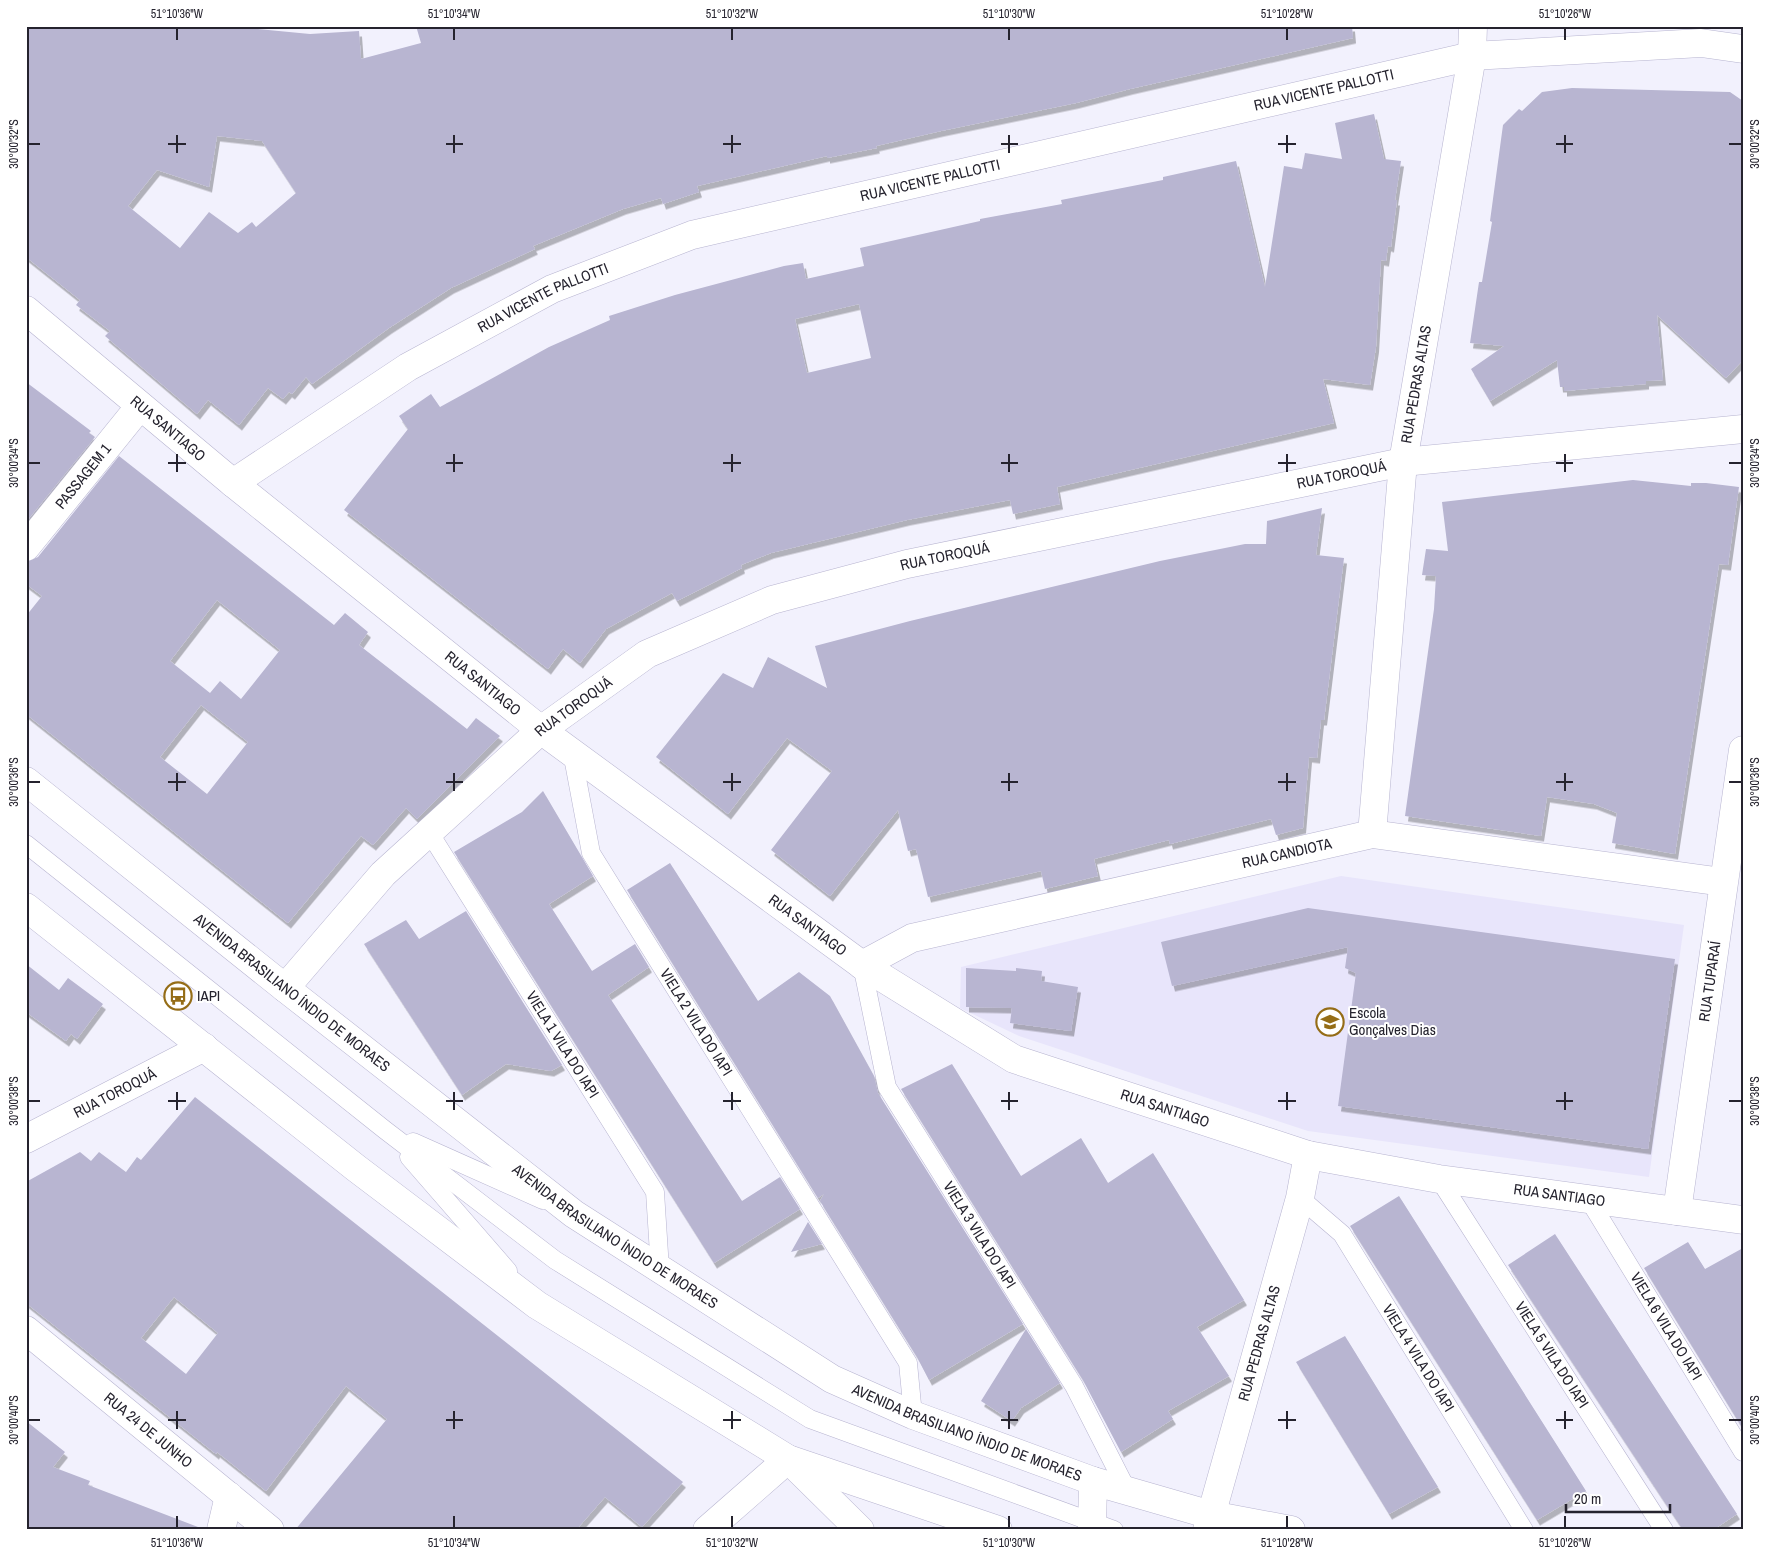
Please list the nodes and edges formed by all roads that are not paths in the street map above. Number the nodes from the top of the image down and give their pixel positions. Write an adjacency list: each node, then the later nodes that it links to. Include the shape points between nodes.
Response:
1 (1474, 26): 3 (street, RUA PEDRAS ALTAS)
2 (1743, 50): 3 (street, RUA VICENTE PALLOTTI, via 1701,43)
3 (1472, 56): 7 (street, RUA PEDRAS ALTAS); 8 (street, RUA VICENTE PALLOTTI, via 692,235 552,289 408,368)
4 (26, 310): 5 (street, RUA SANTIAGO)
5 (140, 406): 8 (street, RUA SANTIAGO); 9 (street, PASSAGEM 1)
6 (1743, 428): 7 (street, RUA TOROQUÁ)
7 (1403, 462): 10 (street, RUA TOROQUÁ, via 907,564 772,600 647,654); 15 (street, RUA PEDRAS ALTAS)
8 (233, 483): 10 (street, RUA SANTIAGO)
9 (26, 547)
10 (541, 730): 12 (street, RUA SANTIAGO); 14 (street, RUA TOROQUÁ)
11 (1743, 750): 17 (street, RUA TUPARAÍ)
12 (572, 752): 19 (street, RUA SANTIAGO); 34 (lane, VIELA 2 VILA DO IAPI, via 591,852 908,1364)
13 (26, 781): 20 (street, AVENIDA BRASILIANO ÍNDIO DE MORAES)
14 (429, 832): 20 (street, RUA TOROQUÁ, via 384,874); 31 (lane, VIELA 1 VILA DO IAPI, via 655,1192)
15 (1372, 834): 17 (street, RUA CANDIOTA); 19 (street, RUA CANDIOTA, via 912,938)
16 (26, 844): 22 (lane)
17 (1723, 882): 28 (street, RUA TUPARAÍ)
18 (26, 906): 21 (street)
19 (862, 965): 24 (street, RUA SANTIAGO, via 1014,1059); 38 (lane, VIELA 3 VILA DO IAPI, via 887,1087 1074,1386)
20 (285, 988): 29 (street, AVENIDA BRASILIANO ÍNDIO DE MORAES)
21 (204, 1047): 23 (street, RUA TOROQUÁ); 32 (street)
22 (386, 1130): 29 (lane); 32 (lane); 41 (lane, via 555,1260 810,1419)
23 (26, 1139)
24 (1308, 1155): 25 (street, RUA SANTIAGO); 26 (street, RUA PEDRAS ALTAS)
25 (1439, 1179): 27 (street, RUA SANTIAGO); 49 (lane, VIELA 5 VILA DO IAPI)
26 (1300, 1198): 40 (street, RUA PEDRAS ALTAS); 48 (lane, VIELA 4 VILA DO IAPI, via 1342,1234)
27 (1588, 1200): 28 (street, RUA SANTIAGO); 35 (lane, VIELA 6 VILA DO IAPI)
28 (1677, 1211): 30 (street, RUA SANTIAGO)
29 (574, 1214): 31 (street, AVENIDA BRASILIANO ÍNDIO DE MORAES)
30 (1741, 1222)
31 (660, 1269): 34 (street, AVENIDA BRASILIANO ÍNDIO DE MORAES, via 832,1379)
32 (537, 1306): 36 (street)
33 (26, 1330): 39 (street, RUA 24 DE JUNHO)
34 (913, 1414): 37 (street, AVENIDA BRASILIANO ÍNDIO DE MORAES)
35 (1743, 1452)
36 (788, 1459): 44 (street); 45 (street); 46 (street)
37 (1093, 1481): 38 (street, AVENIDA BRASILIANO ÍNDIO DE MORAES); 41 (street)
38 (1128, 1492): 40 (street, AVENIDA BRASILIANO ÍNDIO DE MORAES)
39 (229, 1496): 42 (street); 43 (street, RUA 24 DE JUNHO)
40 (1209, 1522): 47 (street, AVENIDA BRASILIANO ÍNDIO DE MORAES)
41 (1099, 1528)
42 (221, 1530)
43 (270, 1530)
44 (707, 1530)
45 (860, 1530)
46 (998, 1530)
47 (1290, 1530)
48 (1524, 1530)
49 (1664, 1530)

